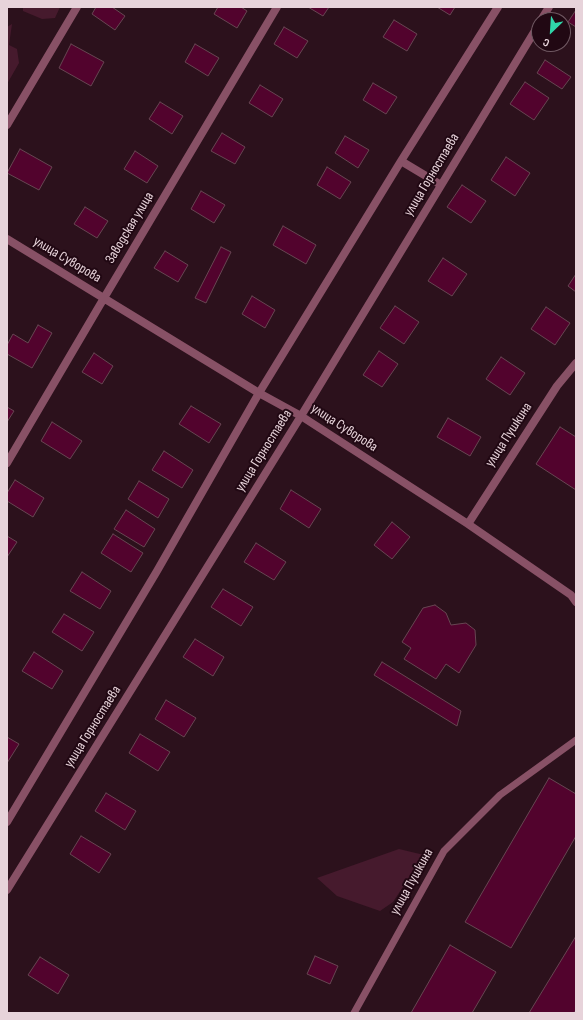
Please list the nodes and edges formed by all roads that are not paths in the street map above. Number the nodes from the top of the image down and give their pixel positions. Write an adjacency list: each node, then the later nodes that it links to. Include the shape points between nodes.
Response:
1 (77, 7): 5 (street)
2 (277, 7): 9 (street, Заводская улица)
3 (498, 7): 6 (street, улица Горностаева)
4 (531, 37): 7 (street, улица Горностаева)
5 (7, 125)
6 (401, 161): 7 (street); 11 (street, улица Горностаева)
7 (441, 185): 12 (street, улица Горностаева)
8 (7, 239): 9 (street, улица Суворова)
9 (104, 298): 11 (street, улица Суворова); 13 (street, Заводская улица)
10 (576, 363): 14 (street, улица Пушкина, via 557,386)
11 (259, 393): 12 (street, улица Суворова); 17 (street, улица Горностаева, via 157,571)
12 (301, 416): 14 (street, улица Суворова); 18 (street, улица Горностаева)
13 (7, 463)
14 (468, 524): 15 (street, улица Суворова)
15 (575, 596)
16 (576, 740): 19 (lane, улица Пушкина, via 500,795 444,851)
17 (7, 822)
18 (7, 890)
19 (354, 1013)

